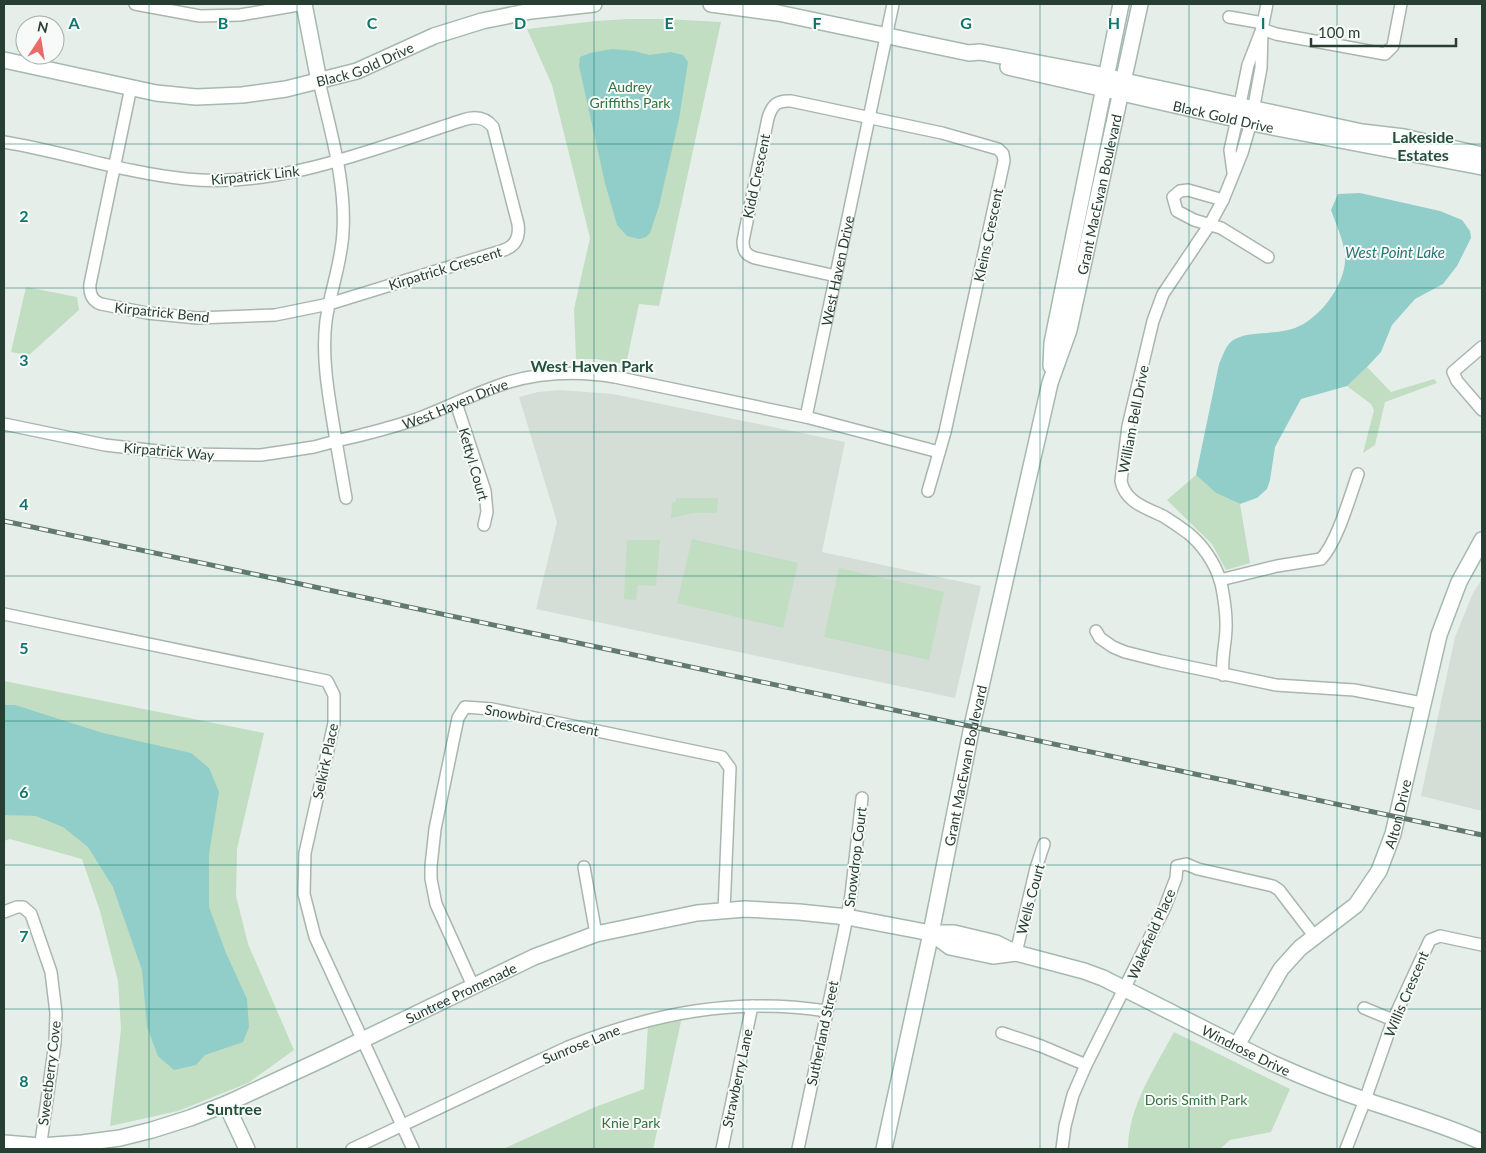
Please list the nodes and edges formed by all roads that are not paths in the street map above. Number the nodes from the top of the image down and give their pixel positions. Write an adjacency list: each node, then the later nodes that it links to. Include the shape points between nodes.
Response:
1 (135, 4): 2 (street, via 200,16 240,15)
2 (304, 4): 14 (main road)
3 (594, 4): 14 (main road, Black Gold Drive, via 531,11 482,21 434,36 357,71)
4 (711, 4): 12 (main road, Black Gold Drive, via 778,13)
5 (893, 4): 12 (street, West Haven Drive)
6 (1121, 4): 15 (main road, Grant MacEwan Boulevard)
7 (1140, 4): 17 (main road, Grant MacEwan Boulevard)
8 (1267, 4): 11 (street, William Bell Drive)
9 (1401, 4): 11 (street, via 1393,46 1384,54 1276,34)
10 (1229, 17): 11 (street)
11 (1263, 26): 18 (street, William Bell Drive, via 1248,65)
12 (886, 36): 15 (main road, Black Gold Drive, via 969,53 985,62); 19 (street, West Haven Drive)
13 (4, 60): 16 (main road, Black Gold Drive)
14 (320, 81): 16 (main road, Black Gold Drive, via 286,89 220,97 175,95); 22 (street)
15 (1105, 83): 17 (main road, Black Gold Drive); 31 (main road, Grant MacEwan Boulevard, via 1052,342)
16 (131, 87): 23 (street, Kirpatrick Bend)
17 (1123, 87): 18 (main road, Black Gold Drive); 31 (main road, Grant MacEwan Boulevard, via 1068,330)
18 (1245, 114): 21 (main road, Black Gold Drive, via 1404,137); 24 (main road, Black Gold Drive); 25 (street, William Bell Drive, via 1230,150 1233,172)
19 (870, 118): 28 (street, West Haven Drive); 28 (street, Kidd Crescent, via 782,100 768,118 743,248 755,258); 37 (street, Kleins Crescent, via 942,133 1003,154)
20 (4, 142): 23 (street)
21 (1482, 155)
22 (336, 160): 23 (street, Kirpatrick Link, via 306,170 229,180 178,178); 29 (street, via 343,194 344,232); 29 (street, Kirpatrick Crescent, via 471,118 484,119 496,135 519,232 516,242 506,250)
23 (114, 165): 29 (street, Kirpatrick Bend, via 90,284 91,295 96,302 147,313 207,318 275,315)
24 (1482, 167)
25 (1223, 200): 26 (street, William Bell Drive); 26 (street, via 1188,190 1180,191 1174,197 1177,211)
26 (1210, 224): 27 (street); 43 (street, William Bell Drive, via 1163,294 1153,321 1130,421 1121,481 1129,497 1142,508 1164,517 1189,534 1208,555)
27 (1268, 257)
28 (836, 276): 34 (street, West Haven Drive)
29 (329, 304): 36 (street, via 324,356)
30 (1482, 347): 33 (street, via 1453,372 1457,382)
31 (1050, 383): 55 (main road, Grant MacEwan Boulevard, via 972,726)
32 (456, 403): 34 (street, West Haven Drive, via 509,382 545,374 579,373); 36 (street, West Haven Drive, via 415,419); 41 (street, Kettyl Court, via 485,491 487,512)
33 (1482, 410)
34 (806, 417): 37 (street)
35 (4, 424): 36 (street, Kirpatrick Way, via 104,445 184,454 261,455)
36 (336, 442): 40 (street)
37 (940, 452): 39 (street, Kleins Crescent)
38 (1358, 474): 43 (street, via 1348,506 1321,559)
39 (928, 491)
40 (346, 498)
41 (484, 525)
42 (1482, 540): 47 (main road, Alton Drive, via 1449,603)
43 (1220, 580): 46 (street, William Bell Drive, via 1227,622)
44 (4, 614): 66 (street, Selkirk Place, via 327,681 334,695 334,723 305,853 304,894 315,937)
45 (1096, 631): 46 (street, via 1100,638 1125,652)
46 (1223, 675): 47 (street, via 1276,685 1354,690)
47 (1422, 703): 56 (main road, Alton Drive, via 1392,834 1379,871 1356,905)
48 (862, 798): 53 (street, Snowdrop Court)
49 (1044, 844): 58 (street, Wells Court)
50 (584, 867): 54 (street)
51 (724, 911): 53 (main road, Suntree Promenade, via 790,911); 54 (main road, Suntree Promenade, via 697,913); 59 (street, Snowbird Crescent, via 730,768 722,756 492,709 465,707 458,718 436,829 431,879 436,904)
52 (4, 912): 74 (street, Sweetberry Cove, via 23,907 31,914 51,972 56,1013 55,1043)
53 (847, 917): 55 (main road, Suntree Promenade); 63 (street, Sutherland Street)
54 (596, 934): 59 (main road, Suntree Promenade, via 534,957)
55 (931, 934): 58 (main road, Windrose Drive, via 950,947 993,956); 80 (main road, Grant MacEwan Boulevard)
56 (1315, 937): 60 (street, Wakefield Place, via 1279,890 1272,886 1181,864 1177,866 1165,908); 67 (main road, Alton Drive, via 1300,948 1281,970)
57 (1482, 945): 64 (street, Willis Crescent, via 1440,936 1430,940)
58 (1016, 953): 60 (main road, Windrose Drive, via 1084,970)
59 (473, 986): 66 (main road, Suntree Promenade)
60 (1126, 988): 67 (main road, Windrose Drive); 68 (street)
61 (752, 1006): 63 (street, Sunrose Lane); 71 (street, Sunrose Lane, via 684,1012 598,1035); 78 (street, Strawberry Lane)
62 (1364, 1008): 64 (street)
63 (827, 1011): 79 (street, Sutherland Street)
64 (1393, 1020): 69 (street, Willis Crescent)
65 (1002, 1032): 68 (street)
66 (363, 1040): 70 (main road, Suntree Promenade); 71 (street)
67 (1237, 1045): 69 (main road, Windrose Drive, via 1298,1075)
68 (1086, 1065): 81 (street, via 1073,1095)
69 (1366, 1100): 72 (main road, Windrose Drive, via 1450,1128); 82 (street, Willis Crescent)
70 (226, 1104): 74 (main road, Suntree Promenade, via 120,1138); 75 (main road)
71 (402, 1126): 76 (street, Sunrose Lane); 77 (street)
72 (1481, 1142)
73 (4, 1143): 74 (main road, Suntree Promenade)
74 (40, 1148)
75 (247, 1149)
76 (352, 1149)
77 (413, 1149)
78 (722, 1149)
79 (798, 1149)
80 (884, 1149)
81 (1062, 1149)
82 (1346, 1149)

